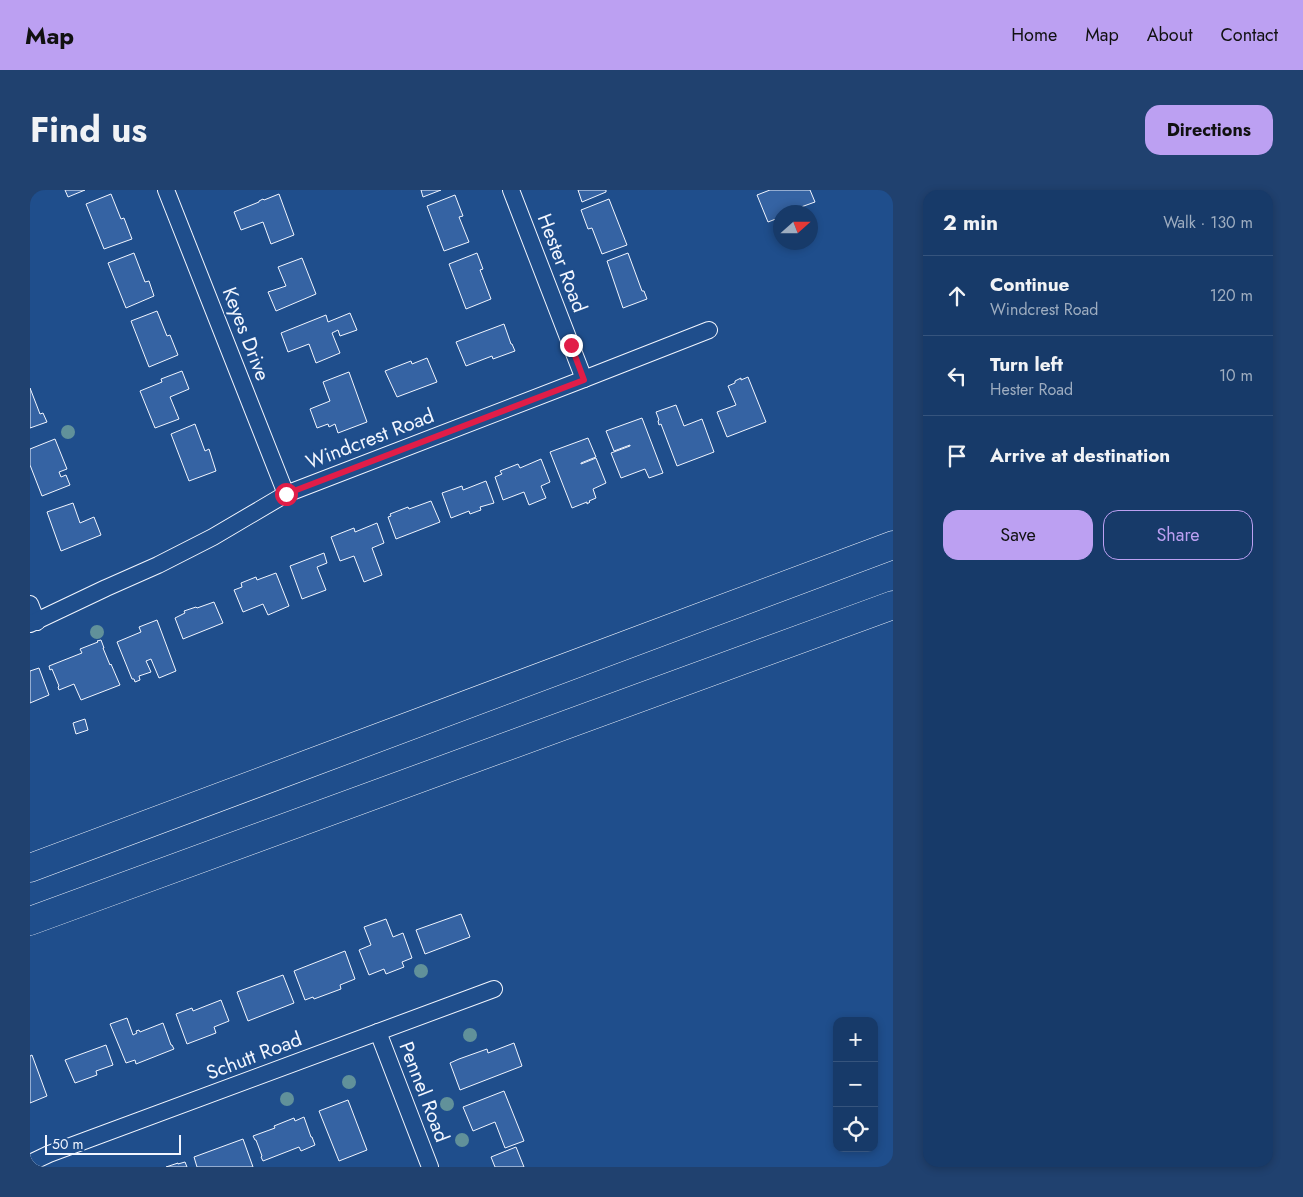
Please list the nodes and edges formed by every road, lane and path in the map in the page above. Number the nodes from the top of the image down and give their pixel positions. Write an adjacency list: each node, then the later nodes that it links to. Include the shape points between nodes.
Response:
1 (166, 190): 5 (street, Keyes Drive)
2 (511, 190): 4 (street, Hester Road)
3 (709, 330): 4 (street, Windcrest Road)
4 (584, 380): 5 (street, Windcrest Road)
5 (286, 494): 9 (street, Windcrest Road, via 190,549)
6 (893, 546): 10 (highway)
7 (30, 604): 9 (street)
8 (893, 605): 11 (highway)
9 (33, 623)
10 (30, 868)
11 (30, 921)
12 (494, 989): 13 (street, Schutt Road)
13 (378, 1032): 14 (street, Schutt Road); 15 (street, Pennel Road)
14 (30, 1163)
15 (430, 1167)

